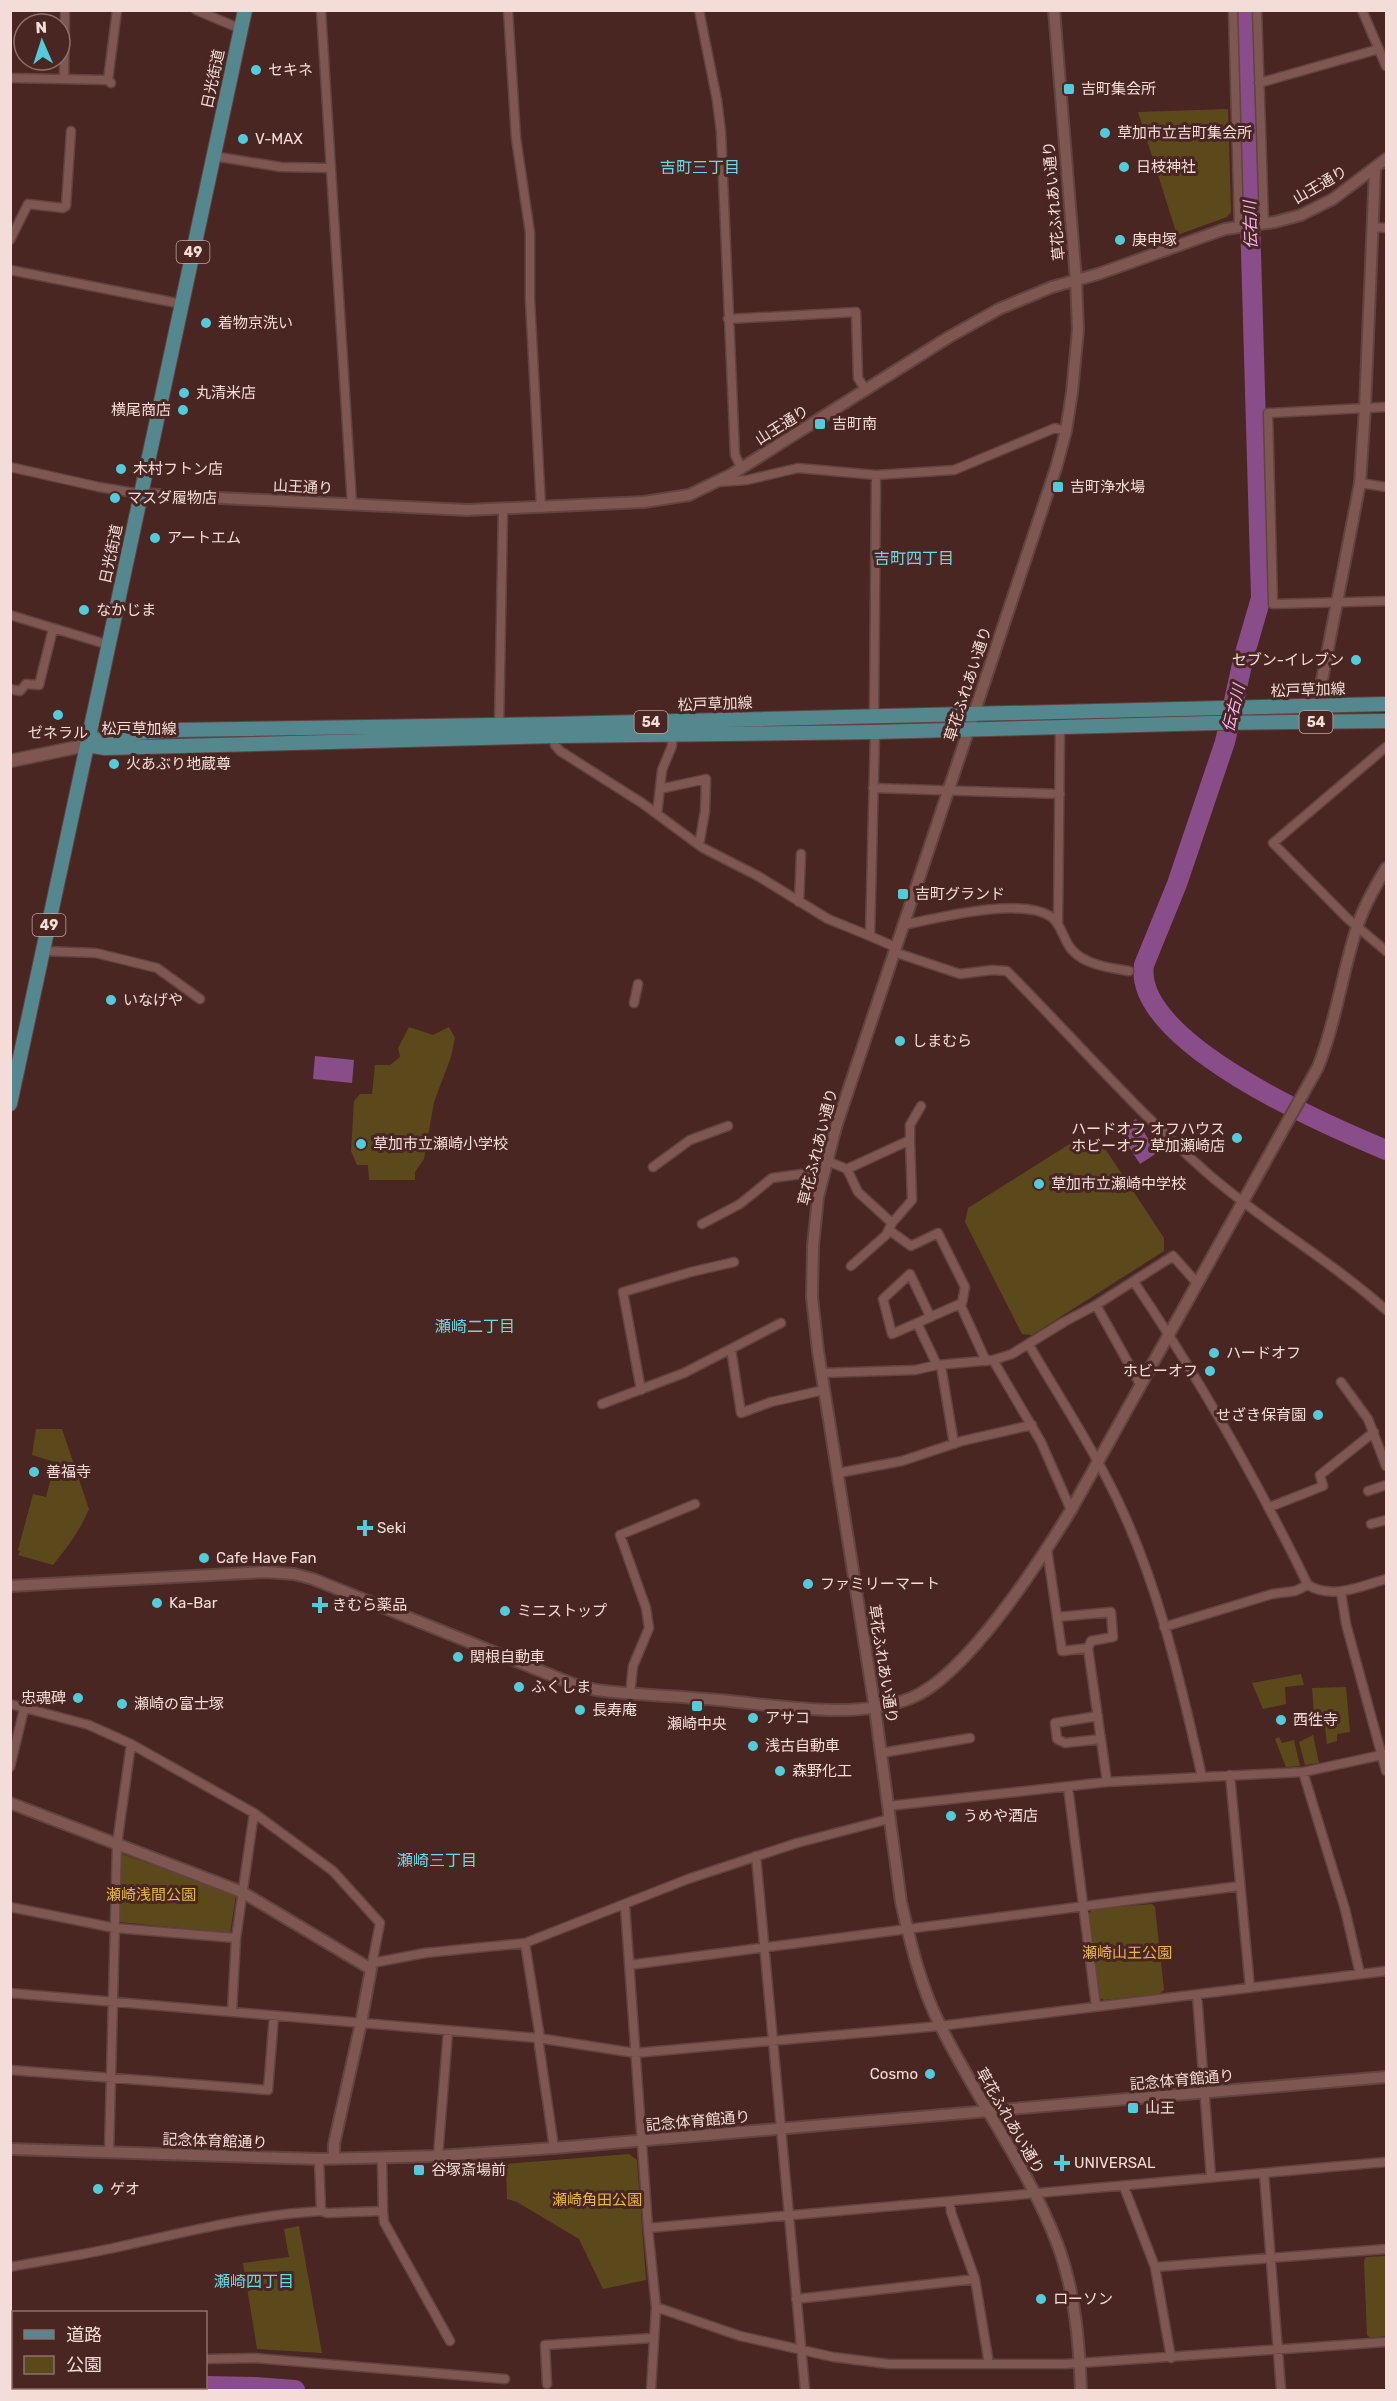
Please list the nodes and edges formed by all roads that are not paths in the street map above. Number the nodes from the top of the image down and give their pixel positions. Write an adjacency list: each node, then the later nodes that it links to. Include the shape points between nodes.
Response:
1 (65, 10): 16 (street)
2 (117, 10): 16 (street, via 110,82)
3 (196, 10): 12 (street)
4 (245, 10): 12 (main road, 日光街道 / 49)
5 (321, 10): 21 (street)
6 (508, 10): 44 (street, via 516,138 530,233)
7 (699, 10): 31 (street, via 721,132)
8 (1054, 10): 29 (street, 草花ふれあい通り)
9 (1233, 10): 24 (street)
10 (1257, 10): 17 (street)
11 (1362, 10): 13 (street)
12 (241, 29): 19 (main road, 日光街道 / 49)
13 (1379, 49): 14 (street); 17 (street)
14 (1386, 66)
15 (10, 78): 16 (street)
16 (64, 78)
17 (1259, 83): 23 (street)
18 (72, 132): 27 (street, via 66,206 27,204)
19 (213, 156): 21 (street, via 281,167); 30 (main road, 日光街道 / 49)
20 (1386, 159): 22 (street, 山王通り)
21 (330, 168): 43 (street)
22 (1375, 169): 23 (street, 山王通り, via 1317,208); 25 (street)
23 (1261, 224): 24 (street, 山王通り)
24 (1241, 225): 29 (street, 山王通り)
25 (1372, 227): 26 (street); 34 (street)
26 (1386, 228)
27 (10, 240)
28 (10, 270): 30 (street)
29 (1076, 280): 32 (street, 山王通り, via 999,309); 35 (street, 草花ふれあい通り, via 1077,351)
30 (182, 304): 42 (main road, 日光街道 / 49)
31 (728, 319): 32 (street, via 856,312 858,378); 37 (street, via 735,455)
32 (865, 389): 37 (street, 山王通り)
33 (1386, 407): 34 (street)
34 (1365, 408): 40 (street); 46 (street, via 1268,413 1273,604)
35 (1066, 431): 38 (street, via 1055,428 954,470); 54 (street, 草花ふれあい通り)
36 (10, 466): 42 (street)
37 (741, 467): 39 (street, 山王通り)
38 (876, 475): 39 (street, via 798,468 747,480); 55 (street)
39 (718, 482): 44 (street, 山王通り, via 666,500)
40 (1360, 483): 41 (street); 46 (street)
41 (1386, 487)
42 (141, 494): 43 (street, 山王通り); 50 (main road, 日光街道 / 49)
43 (352, 505): 45 (street, 山王通り)
44 (541, 508): 45 (street, 山王通り)
45 (503, 509): 63 (street)
46 (1338, 601): 47 (street); 53 (street)
47 (1386, 601)
48 (10, 615): 49 (street)
49 (53, 629): 50 (street); 51 (street, via 39,685 26,684 20,691)
50 (108, 645): 66 (main road, 日光街道 / 49)
51 (10, 689)
52 (1386, 704): 53 (main road, 松戸草加線 / 54)
53 (1320, 706): 57 (main road, 松戸草加線 / 54); 59 (street)
54 (973, 714): 55 (main road, 松戸草加線 / 54); 56 (main road, 松戸草加線 / 54); 61 (street, 草花ふれあい通り)
55 (874, 716): 62 (main road, 松戸草加線 / 54)
56 (1215, 716): 57 (main road, 松戸草加線 / 54); 60 (main road, 松戸草加線 / 54)
57 (1246, 716): 59 (main road, 松戸草加線 / 54)
58 (1386, 721): 59 (main road, 松戸草加線 / 54)
59 (1321, 722)
60 (1060, 726): 61 (main road, 松戸草加線 / 54); 72 (street)
61 (969, 729): 64 (main road, 松戸草加線 / 54); 71 (street, 草花ふれあい通り)
62 (554, 730): 63 (main road, 松戸草加線 / 54); 65 (main road, 松戸草加線 / 54); 73 (street, via 555,745 560,751)
63 (499, 731): 66 (main road, 松戸草加線 / 54, via 105,748)
64 (875, 732): 65 (main road, 松戸草加線 / 54); 69 (street)
65 (672, 735): 70 (street)
66 (87, 745): 68 (main road); 83 (main road, 日光街道 / 49)
67 (1386, 747): 80 (street, via 1273,843)
68 (10, 761)
69 (873, 788): 71 (street); 81 (street)
70 (660, 789): 73 (street); 74 (street, via 706,779)
71 (948, 790): 72 (street); 79 (street, 草花ふれあい通り)
72 (1060, 794): 78 (street)
73 (657, 814): 74 (street)
74 (699, 845): 77 (street)
75 (801, 854): 77 (street)
76 (1386, 868): 80 (street)
77 (799, 902): 81 (street)
78 (1058, 924): 79 (street, via 1037,911 1010,909 960,913); 85 (street, via 1072,950 1082,957)
79 (903, 925): 82 (street, 草花ふれあい通り)
80 (1358, 927): 84 (street); 96 (street, via 1329,1039 1305,1092)
81 (870, 936): 82 (street)
82 (894, 950): 93 (street, 草花ふれあい通り); 96 (street, via 960,974 1007,970 1112,1082)
83 (43, 951): 87 (street, via 96,953 157,968); 89 (main road, 日光街道 / 49)
84 (1386, 951)
85 (1129, 971)
86 (638, 984): 88 (street)
87 (200, 999)
88 (634, 1003)
89 (10, 1104)
90 (921, 1106): 92 (street, via 910,1125)
91 (728, 1126): 94 (street, via 690,1140)
92 (910, 1140): 95 (street); 98 (street, via 912,1200)
93 (825, 1166): 95 (street); 97 (street, via 772,1178 740,1204); 114 (street, 草花ふれあい通り, via 814,1226 812,1272)
94 (653, 1167)
95 (847, 1169): 98 (street, via 858,1192)
96 (1243, 1202): 102 (street); 105 (street)
97 (702, 1224)
98 (890, 1226): 100 (street, via 886,1235); 103 (street, via 911,1246 938,1233 965,1287)
99 (734, 1262): 117 (street, via 622,1292)
100 (851, 1266)
101 (1134, 1282): 102 (street, via 1173,1256); 104 (street); 109 (street)
102 (1197, 1283): 109 (street)
103 (960, 1304): 106 (street); 112 (street)
104 (1096, 1305): 110 (street); 116 (street)
105 (1386, 1310)
106 (930, 1316): 108 (street); 108 (street, via 910,1274 883,1299 892,1334)
107 (781, 1323): 111 (street)
108 (917, 1323): 113 (street)
109 (1169, 1334): 116 (street); 130 (street)
110 (1029, 1345): 112 (street); 124 (street)
111 (731, 1349): 117 (street); 118 (street, via 741,1413)
112 (989, 1360): 113 (street); 120 (street)
113 (939, 1365): 114 (street, via 915,1370); 122 (street)
114 (821, 1373): 118 (street, 草花ふれあい通り)
115 (1341, 1382): 121 (street)
116 (1140, 1384): 124 (street)
117 (641, 1390): 119 (street)
118 (824, 1390): 126 (street, 草花ふれあい通り)
119 (602, 1404)
120 (1032, 1425): 122 (street); 131 (street)
121 (1374, 1432): 123 (street); 130 (street, via 1320,1475 1323,1485)
122 (954, 1444): 126 (street, via 902,1461)
123 (1383, 1445): 125 (street)
124 (1097, 1461): 131 (street); 140 (street, via 1136,1545)
125 (1386, 1466)
126 (838, 1473): 145 (street, 草花ふれあい通り)
127 (1386, 1485): 128 (street)
128 (1368, 1491)
129 (695, 1504): 142 (street, via 620,1535 646,1608 649,1629 633,1666)
130 (1270, 1507): 136 (street)
131 (1071, 1510): 134 (street)
132 (1386, 1520): 133 (street)
133 (1371, 1524)
134 (1047, 1549): 139 (street); 145 (street, via 1004,1609 953,1668 912,1698)
135 (1386, 1579): 138 (street)
136 (1308, 1585): 138 (street, via 1320,1591); 140 (street)
137 (10, 1586): 142 (street, via 265,1572 294,1574 573,1684)
138 (1341, 1592): 151 (street, via 1343,1612)
139 (1057, 1617): 141 (street, via 1062,1651); 141 (street, via 1111,1612 1113,1637 1091,1641)
140 (1164, 1627): 156 (street, via 1180,1677)
141 (1088, 1648): 146 (street)
142 (630, 1694): 145 (street, via 805,1708)
143 (10, 1704): 144 (street)
144 (24, 1708): 149 (street, via 89,1725); 152 (street)
145 (875, 1709): 150 (street, 草花ふれあい通り)
146 (1098, 1716): 148 (street); 148 (street, via 1055,1723 1057,1739 1065,1743)
147 (970, 1738): 150 (street)
148 (1101, 1738): 157 (street)
149 (131, 1744): 161 (street); 163 (street)
150 (881, 1753): 160 (street, 草花ふれあい通り)
151 (1385, 1755): 153 (street); 154 (street)
152 (10, 1767)
153 (1386, 1771)
154 (1303, 1772): 155 (street); 178 (street, via 1345,1909)
155 (1230, 1775): 156 (street); 165 (street)
156 (1202, 1777): 157 (street)
157 (1107, 1782): 158 (street)
158 (1068, 1787): 160 (street); 168 (street)
159 (10, 1803): 163 (street)
160 (888, 1806): 162 (street, 草花ふれあい通り)
161 (254, 1813): 166 (street); 176 (street, via 333,1870 380,1923)
162 (890, 1819): 164 (street); 171 (street, 草花ふれあい通り)
163 (117, 1844): 166 (street); 170 (street)
164 (756, 1856): 167 (street); 174 (street)
165 (1240, 1886): 168 (street); 179 (street)
166 (242, 1892): 172 (street); 176 (street)
167 (625, 1906): 173 (street); 175 (street)
168 (1083, 1906): 171 (street); 183 (street)
169 (10, 1907): 170 (street)
170 (115, 1928): 172 (street); 182 (street)
171 (907, 1929): 174 (street); 187 (street, 草花ふれあい通り)
172 (236, 1938): 184 (street)
173 (525, 1944): 176 (street, via 425,1953); 189 (street)
174 (764, 1947): 175 (street); 190 (street)
175 (629, 1965): 191 (street)
176 (371, 1966): 186 (street)
177 (1386, 1971): 178 (street)
178 (1360, 1974): 179 (street)
179 (1250, 1988): 181 (street)
180 (10, 1993): 182 (street)
181 (1197, 1995): 183 (street); 195 (street)
182 (113, 2002): 184 (street); 194 (street)
183 (1096, 2007): 187 (street)
184 (232, 2012): 185 (street)
185 (274, 2016): 186 (street); 194 (street, via 268,2091)
186 (361, 2023): 188 (street); 204 (street)
187 (940, 2026): 190 (street); 196 (street, 草花ふれあい通り)
188 (448, 2031): 189 (street); 202 (street)
189 (539, 2038): 191 (street); 199 (street)
190 (773, 2041): 191 (street); 197 (street)
191 (635, 2053): 198 (street)
192 (10, 2070): 194 (street)
193 (1386, 2077): 195 (street, 記念体育館通り)
194 (111, 2079): 201 (street)
195 (1206, 2093): 196 (street, 記念体育館通り); 208 (street)
196 (987, 2111): 197 (street, 記念体育館通り); 210 (street, 草花ふれあい通り)
197 (782, 2129): 198 (street, 記念体育館通り); 214 (street)
198 (642, 2141): 199 (street, 記念体育館通り); 215 (street)
199 (554, 2148): 202 (street, 記念体育館通り)
200 (10, 2149): 201 (street, 記念体育館通り)
201 (108, 2153): 203 (street, 記念体育館通り)
202 (438, 2156): 205 (street, 記念体育館通り)
203 (319, 2159): 204 (street, 記念体育館通り); 212 (street)
204 (334, 2159): 205 (street, 記念体育館通り)
205 (382, 2159): 213 (street)
206 (1386, 2162): 207 (street)
207 (1264, 2173): 208 (street); 217 (street)
208 (1211, 2177): 209 (street)
209 (1124, 2187): 210 (street); 219 (street)
210 (1034, 2194): 211 (street); 230 (street, 草花ふれあい通り, via 1058,2245 1068,2279)
211 (950, 2202): 214 (street); 220 (street)
212 (321, 2211): 213 (street); 218 (street, via 217,2225)
213 (383, 2211): 224 (street, via 384,2222)
214 (789, 2215): 215 (street); 221 (street)
215 (648, 2228): 222 (street)
216 (1386, 2249): 217 (street)
217 (1272, 2258): 219 (street); 227 (street)
218 (10, 2267)
219 (1155, 2268): 228 (street)
220 (975, 2279): 221 (street); 231 (street)
221 (796, 2299): 226 (street)
222 (656, 2307): 223 (street); 226 (street, via 740,2336)
223 (652, 2338): 233 (street, via 545,2345); 234 (street)
224 (450, 2341)
225 (1386, 2342): 227 (street)
226 (801, 2348): 231 (street, via 833,2357 888,2364); 235 (street)
227 (1279, 2351): 228 (street); 237 (street)
228 (1171, 2358): 230 (street)
229 (207, 2359): 232 (street, via 254,2358)
230 (1080, 2363): 231 (street); 236 (street, 草花ふれあい通り)
231 (989, 2364)
232 (505, 2379)
233 (547, 2384)
234 (651, 2391)
235 (805, 2391)
236 (1081, 2391)
237 (1281, 2391)

